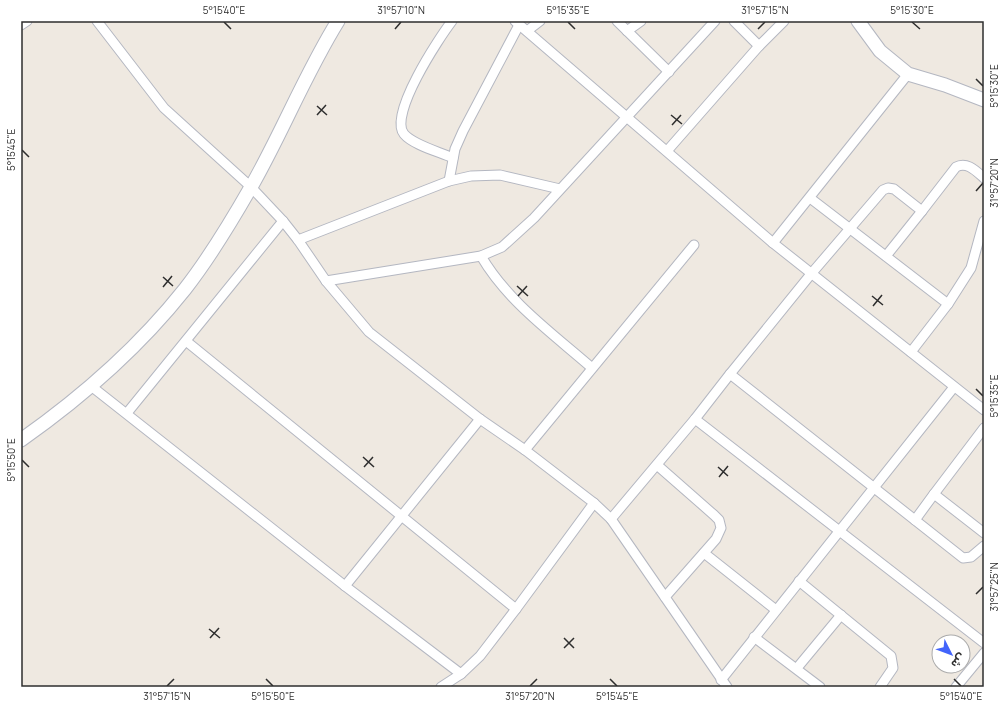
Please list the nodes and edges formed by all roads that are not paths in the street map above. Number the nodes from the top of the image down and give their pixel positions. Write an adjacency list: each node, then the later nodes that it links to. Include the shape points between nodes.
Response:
1 (27, 21): 13 (street)
2 (97, 21): 25 (street, via 164,108)
3 (338, 21): 25 (street)
4 (452, 21): 22 (street, via 419,72 400,124 402,132 412,140)
5 (540, 21): 14 (street)
6 (617, 21): 15 (street)
7 (641, 21): 15 (street)
8 (715, 21): 17 (street)
9 (734, 21): 16 (street)
10 (784, 21): 16 (street)
11 (858, 21): 18 (street, via 880,51)
12 (517, 23): 14 (street); 22 (street, via 462,131)
13 (21, 25)
14 (527, 31): 20 (street)
15 (627, 31): 17 (street)
16 (759, 46): 21 (street)
17 (669, 72): 20 (street)
18 (908, 74): 19 (street); 27 (street)
19 (984, 100)
20 (628, 117): 21 (street); 26 (street)
21 (667, 152): 33 (street)
22 (454, 158): 24 (street)
23 (984, 178): 28 (street, via 966,165 956,167)
24 (449, 181): 26 (street, via 471,176 500,175); 32 (street)
25 (251, 187): 29 (street); 44 (street, via 186,288 132,348)
26 (560, 189): 35 (street, via 534,218 502,247)
27 (810, 198): 31 (street); 33 (street)
28 (922, 211): 31 (street, via 894,189 888,188 882,190); 36 (street)
29 (283, 221): 32 (street); 40 (street)
30 (984, 221): 39 (street, via 971,268)
31 (850, 227): 36 (street); 37 (street)
32 (298, 240): 38 (street)
33 (773, 243): 37 (street)
34 (694, 246): 42 (street)
35 (481, 256): 38 (street); 42 (street, via 498,283 514,300)
36 (886, 256): 39 (street)
37 (811, 274): 41 (street); 43 (street)
38 (326, 281): 48 (street, via 369,332)
39 (948, 304): 41 (street)
40 (186, 341): 47 (street); 57 (street)
41 (911, 352): 45 (street)
42 (592, 368): 52 (street)
43 (730, 374): 49 (street); 54 (street)
44 (91, 386): 47 (street); 51 (street)
45 (954, 387): 46 (street); 54 (street)
46 (984, 410)
47 (127, 413): 65 (street)
48 (480, 419): 52 (street); 57 (street)
49 (694, 419): 53 (street); 60 (street)
50 (984, 428): 55 (street)
51 (21, 440)
52 (525, 450): 56 (street)
53 (657, 465): 58 (street); 63 (street, via 719,520 722,528 720,534)
54 (875, 487): 59 (street); 60 (street)
55 (934, 494): 59 (street); 61 (street)
56 (594, 502): 58 (street); 67 (street)
57 (402, 515): 65 (street); 67 (street)
58 (612, 519): 66 (street)
59 (915, 520): 62 (street, via 966,559 972,558)
60 (840, 531): 64 (street); 71 (street)
61 (984, 533)
62 (984, 546)
63 (704, 553): 66 (street); 68 (street)
64 (799, 581): 68 (street); 69 (street)
65 (345, 586): 74 (street)
66 (665, 597): 75 (street)
67 (516, 609): 74 (street, via 480,656)
68 (776, 610): 70 (street)
69 (841, 615): 73 (street); 78 (street, via 891,656 893,668)
70 (754, 637): 73 (street); 75 (street)
71 (984, 643)
72 (984, 653): 79 (street)
73 (797, 668): 77 (street)
74 (461, 674): 76 (street)
75 (724, 683)
76 (441, 687)
77 (820, 687)
78 (880, 687)
79 (956, 687)

